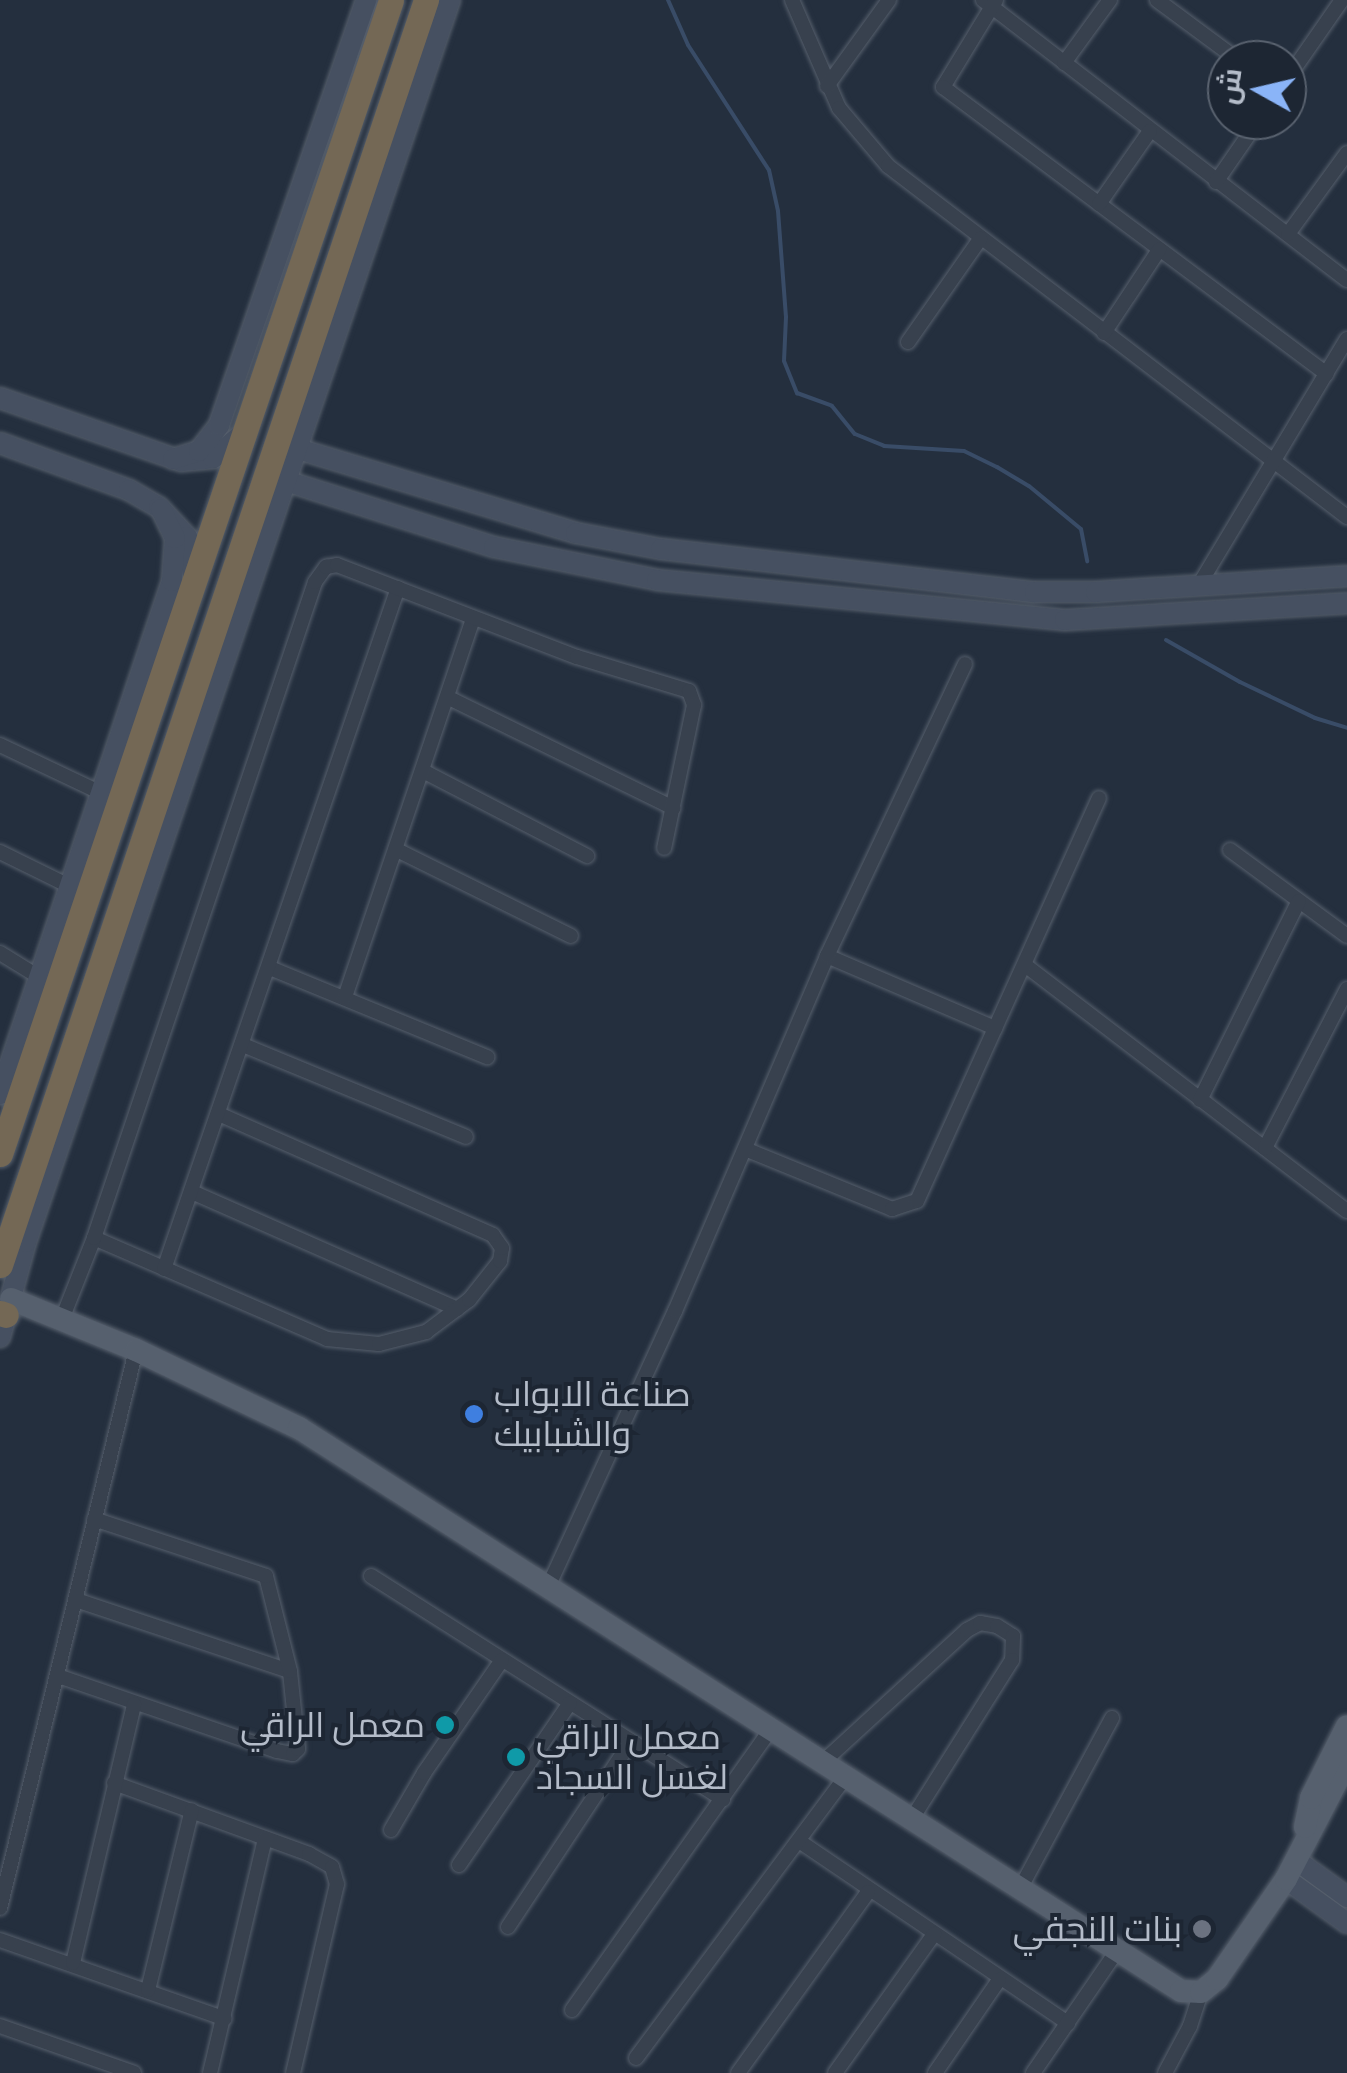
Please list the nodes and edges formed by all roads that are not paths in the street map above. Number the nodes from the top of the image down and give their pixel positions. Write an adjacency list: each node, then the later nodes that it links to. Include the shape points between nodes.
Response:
1 (366, 0): 25 (main road)
2 (391, 0): 25 (highway)
3 (426, 0): 24 (highway)
4 (450, 0): 24 (main road)
5 (792, 0): 14 (street)
6 (889, 0): 14 (street)
7 (1110, 0): 13 (street)
8 (1157, 0): 11 (street)
9 (1342, 0): 12 (street)
10 (990, 2): 13 (street); 19 (street, via 942,87)
11 (1211, 40)
12 (1307, 50)
13 (1064, 63): 15 (street)
14 (827, 86): 21 (street, via 856,134)
15 (1150, 130): 18 (street); 19 (street)
16 (1245, 140): 18 (street)
17 (1347, 153): 20 (street)
18 (1216, 182): 20 (street)
19 (1098, 204): 22 (street)
20 (1288, 234): 23 (street)
21 (980, 240): 26 (street); 28 (street)
22 (1159, 250): 26 (street); 29 (street)
23 (1347, 280)
24 (343, 284): 33 (main road); 52 (highway)
25 (274, 310): 31 (highway); 34 (main road, via 219,425 198,452)
26 (1104, 333): 35 (street)
27 (1347, 339): 29 (street)
28 (908, 342)
29 (1326, 374): 35 (street)
30 (7, 401): 34 (main road)
31 (242, 433): 34 (main road, via 213,458); 42 (highway)
32 (0, 439): 37 (main road)
33 (298, 449): 36 (main road); 38 (main road)
34 (172, 459)
35 (1274, 461): 39 (street); 44 (street)
36 (286, 482): 40 (main road); 52 (main road)
37 (161, 509): 42 (main road, via 187,537); 51 (main road, via 175,538 174,568)
38 (502, 512): 40 (main road); 44 (main road, via 647,547 998,589)
39 (1347, 517)
40 (494, 547): 47 (main road, via 628,576 1030,618)
41 (1347, 576): 43 (main road)
42 (192, 578): 51 (highway)
43 (1232, 583): 44 (main road); 47 (main road)
44 (1199, 586)
45 (398, 588): 48 (street); 70 (street); 86 (street, via 337,566 326,567 315,582)
46 (1347, 603): 47 (main road)
47 (1228, 610)
48 (472, 619): 50 (street); 57 (street, via 689,691 694,705)
49 (965, 664): 68 (street)
50 (449, 698): 54 (street); 57 (street)
51 (139, 707): 55 (main road); 83 (highway)
52 (189, 735): 87 (highway); 90 (main road)
53 (0, 745): 55 (street)
54 (423, 771): 59 (street); 62 (street)
55 (101, 794): 63 (main road)
56 (1098, 798): 69 (street)
57 (674, 808): 58 (street)
58 (664, 848)
59 (397, 850): 65 (street); 73 (street)
60 (1230, 850): 64 (street)
61 (0, 852): 63 (street)
62 (587, 856)
63 (69, 886): 71 (main road)
64 (1299, 901): 66 (street); 78 (street)
65 (571, 936)
66 (1347, 936)
67 (0, 954): 71 (street)
68 (827, 956): 74 (street); 82 (street)
69 (1025, 965): 74 (street); 78 (street)
70 (270, 968): 73 (street); 75 (street)
71 (39, 977): 77 (main road)
72 (1347, 989): 81 (street)
73 (346, 997): 76 (street)
74 (995, 1028): 82 (street, via 910,1207 892,1209)
75 (244, 1044): 79 (street); 80 (street)
76 (487, 1056)
77 (0, 1094)
78 (1200, 1100): 81 (street)
79 (220, 1114): 84 (street); 89 (street, via 493,1235 502,1248 500,1260)
80 (466, 1138)
81 (1265, 1148): 85 (street)
82 (745, 1149): 95 (street)
83 (0, 1154)
84 (192, 1192): 88 (street); 89 (street)
85 (1347, 1211)
86 (94, 1238): 88 (street); 91 (street)
87 (0, 1265)
88 (164, 1268): 89 (street, via 327,1339 405,1340)
89 (456, 1309)
90 (4, 1316): 91 (main road)
91 (62, 1319): 92 (main road)
92 (136, 1350): 93 (street); 95 (main road, via 299,1428)
93 (94, 1518): 96 (street); 98 (street, via 266,1576)
94 (371, 1576): 97 (street)
95 (548, 1587): 104 (main road)
96 (76, 1600): 98 (street); 99 (street)
97 (502, 1660): 100 (street); 113 (street)
98 (290, 1672): 101 (street, via 298,1733 293,1754)
99 (58, 1676): 101 (street); 121 (street)
100 (570, 1703): 105 (street); 117 (street)
101 (134, 1704): 109 (street)
102 (1112, 1718): 118 (street)
103 (1347, 1726): 116 (main road, via 1308,1804)
104 (771, 1730): 106 (main road); 110 (street)
105 (631, 1741): 110 (street); 123 (street)
106 (824, 1762): 108 (main road); 112 (street, via 967,1630 980,1623 998,1626 1013,1636 1012,1660)
107 (1347, 1762): 116 (main road)
108 (846, 1776): 112 (main road); 115 (street)
109 (114, 1783): 111 (street); 127 (street)
110 (723, 1799): 131 (street)
111 (192, 1810): 114 (street); 129 (street)
112 (912, 1819): 118 (main road)
113 (391, 1830)
114 (265, 1838): 132 (street); 138 (street, via 324,1860 337,1884)
115 (799, 1841): 119 (street); 135 (street)
116 (1295, 1862): 120 (main road); 122 (main road); 130 (main road, via 1217,1980)
117 (459, 1865)
118 (1021, 1887): 126 (main road)
119 (868, 1892): 124 (street); 139 (street)
120 (1347, 1897)
121 (0, 1908)
122 (1347, 1923)
123 (508, 1928)
124 (934, 1934): 128 (street); 140 (street)
125 (0, 1940): 127 (street)
126 (1117, 1951): 130 (main road, via 1173,1988); 133 (street)
127 (73, 1963): 129 (street)
128 (999, 1980): 133 (street); 141 (street)
129 (148, 1990): 132 (street)
130 (1201, 1992): 143 (street)
131 (572, 2010)
132 (225, 2019): 137 (street)
133 (1068, 2023): 142 (street)
134 (0, 2026): 136 (street)
135 (636, 2058)
136 (134, 2073)
137 (210, 2073)
138 (293, 2073)
139 (738, 2073)
140 (835, 2073)
141 (935, 2073)
142 (1033, 2073)
143 (1165, 2073)

